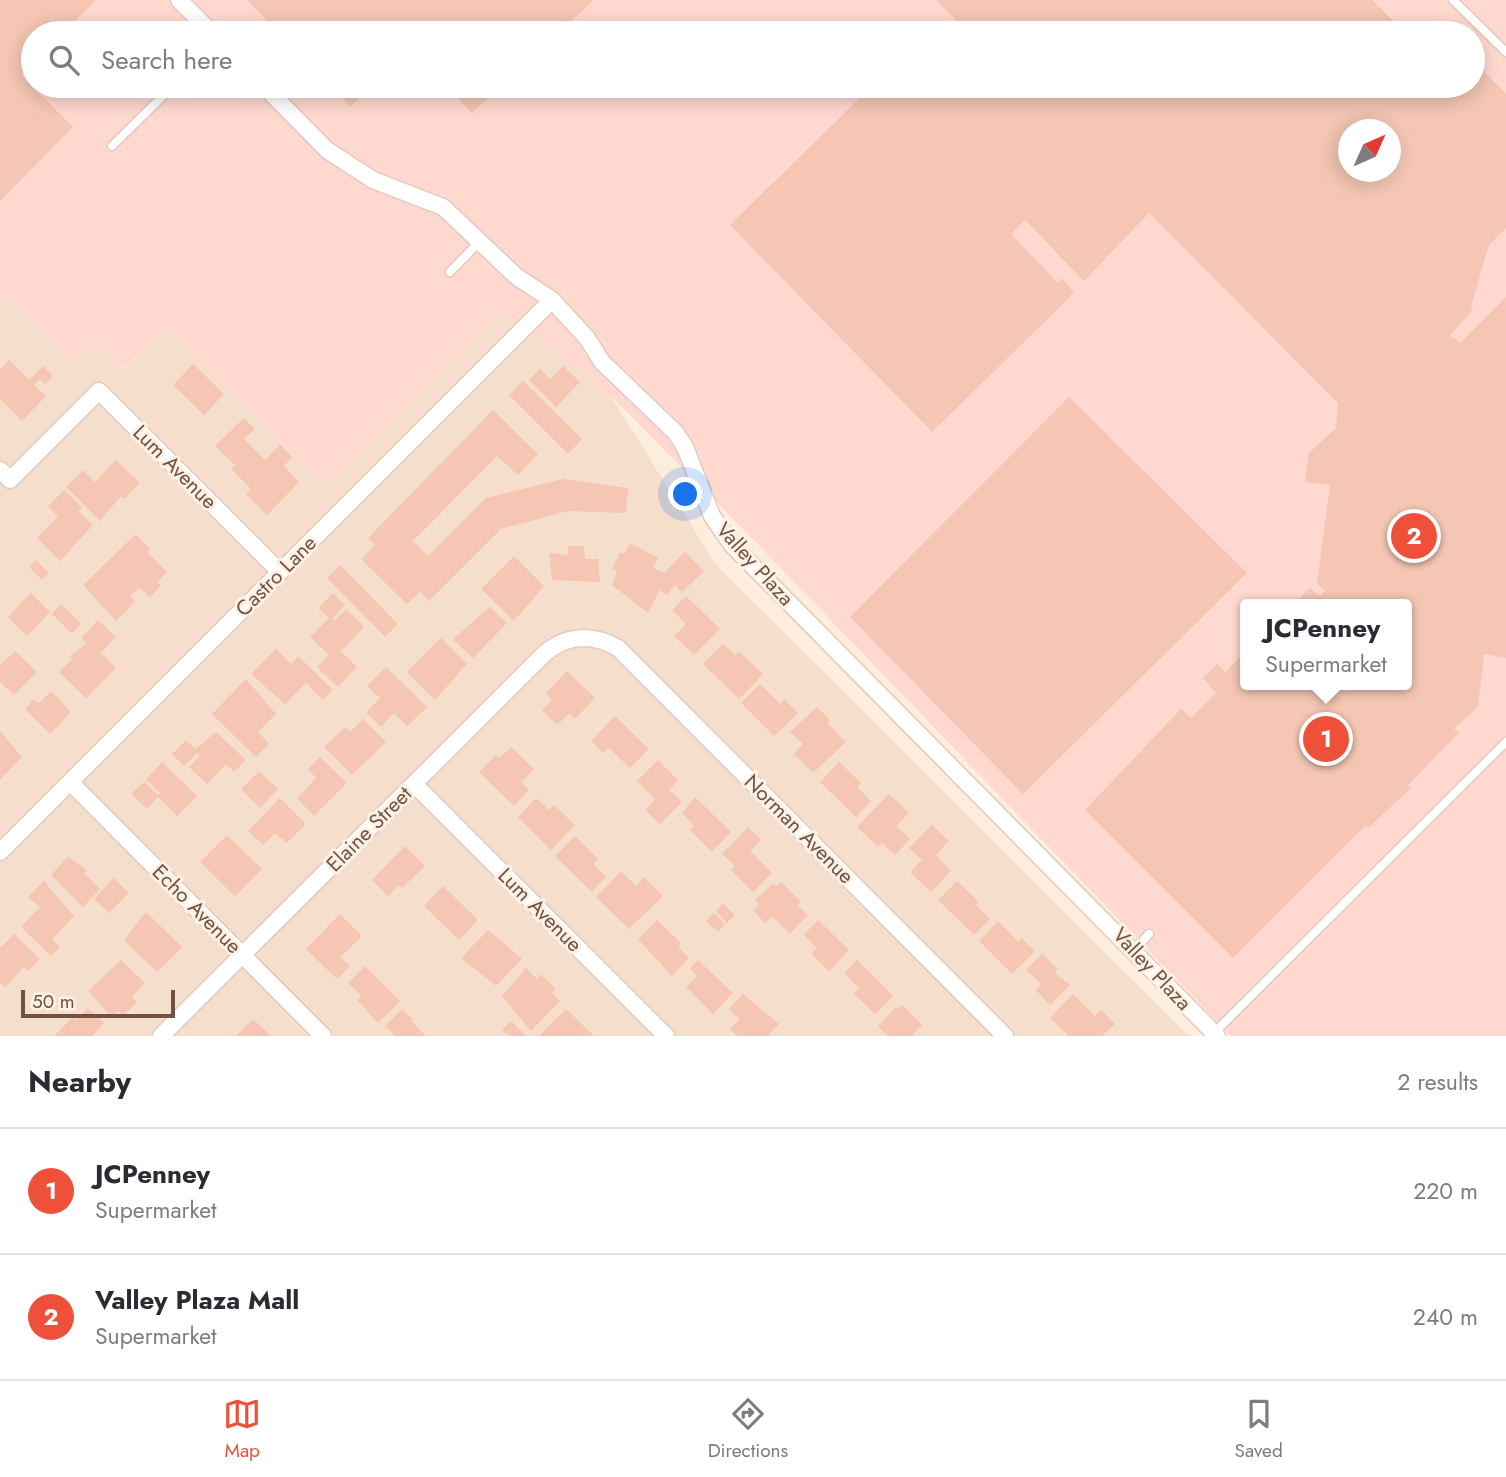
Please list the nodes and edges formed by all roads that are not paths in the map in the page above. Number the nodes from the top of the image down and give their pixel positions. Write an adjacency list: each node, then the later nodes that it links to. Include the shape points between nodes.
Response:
1 (179, 0): 3 (street)
2 (1453, 0): 4 (lane)
3 (200, 21)
4 (1474, 21)
5 (1485, 31): 6 (lane)
6 (1506, 52)
7 (161, 98): 9 (lane)
8 (276, 98): 10 (street, Valley Plaza, via 349,166 443,207)
9 (112, 146)
10 (480, 241): 11 (lane); 12 (street, Valley Plaza, via 517,277)
11 (450, 272)
12 (552, 300): 14 (street, Castro Lane); 21 (street, Valley Plaza, via 587,338 601,362 675,432 712,516 732,545)
13 (5, 475): 14 (street, Lum Avenue, via 99,391)
14 (280, 572): 17 (street, Castro Lane)
15 (585, 637): 18 (street, Elaine Street, via 553,647); 27 (street, Norman Avenue, via 618,648)
16 (1506, 742): 23 (lane)
17 (70, 782): 19 (street, Castro Lane); 22 (street, Echo Avenue)
18 (414, 784): 22 (street, Elaine Street); 26 (street, Lum Avenue)
19 (0, 852)
20 (1149, 934): 21 (lane)
21 (1135, 949): 23 (street, Valley Plaza)
22 (242, 955): 24 (street, Elaine Street); 25 (street, Echo Avenue)
23 (1215, 1035)
24 (161, 1036)
25 (323, 1036)
26 (666, 1036)
27 (1005, 1036)

